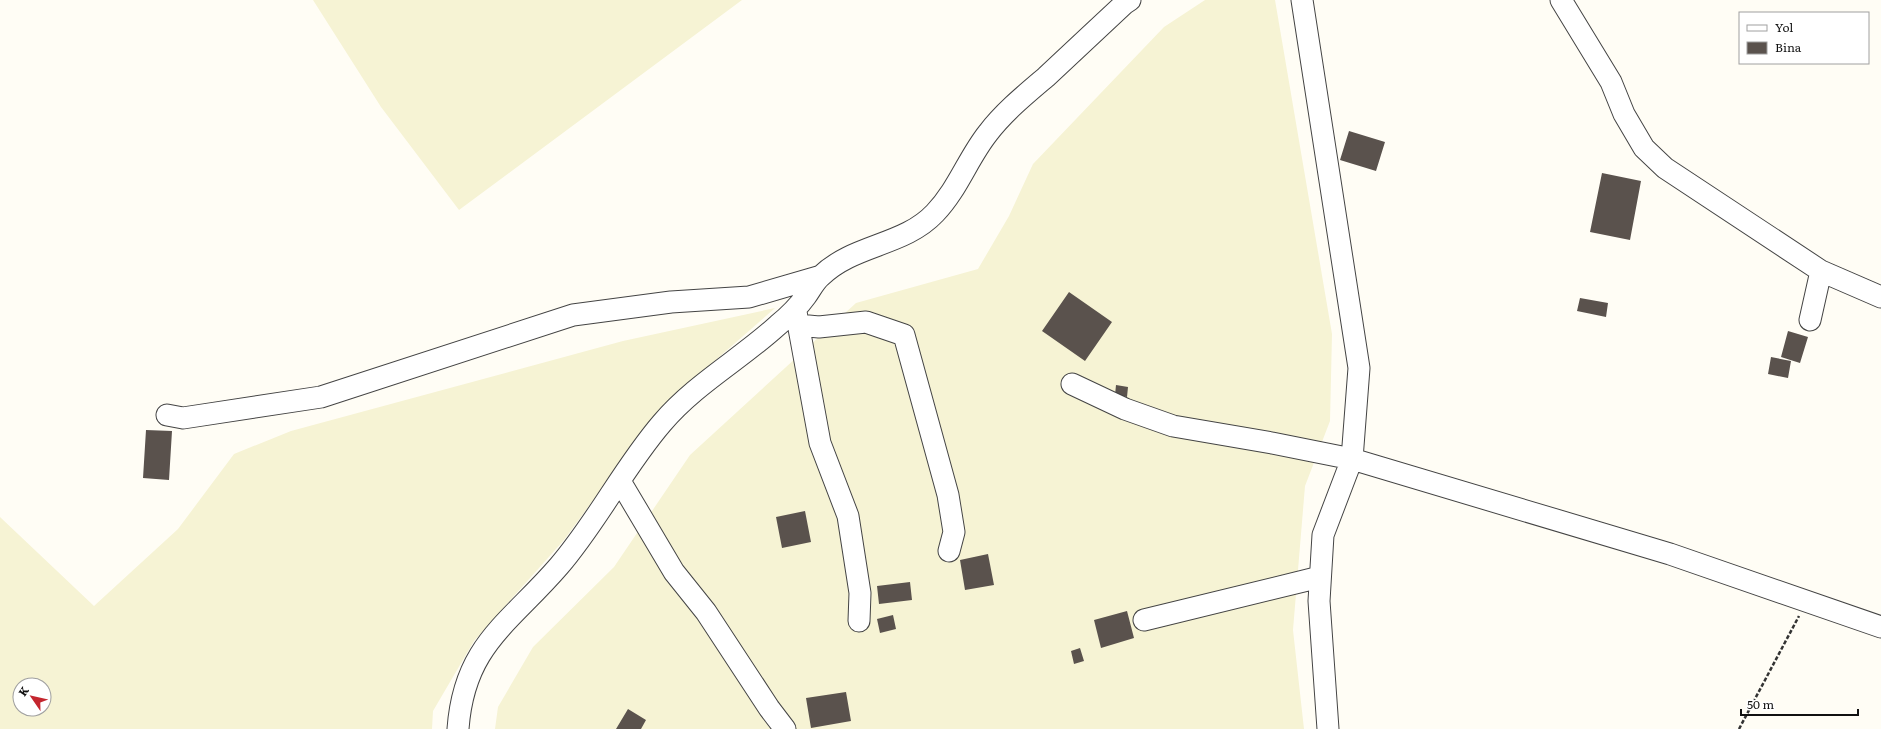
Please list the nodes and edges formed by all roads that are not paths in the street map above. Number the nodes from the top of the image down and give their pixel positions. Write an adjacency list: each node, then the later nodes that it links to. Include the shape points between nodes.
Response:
1 (1130, 0): 5 (street, via 988,132 957,184 935,213 896,239 848,256)
2 (1302, 0): 11 (street, via 1359,368)
3 (1561, 0): 4 (street, via 1611,82 1624,114 1644,148 1666,168)
4 (1821, 271): 6 (street); 8 (street)
5 (821, 276): 7 (street); 10 (street, via 749,297 671,302 573,315 320,397 182,418)
6 (1881, 297)
7 (797, 317): 12 (street, via 777,327 688,397 662,423); 13 (street, via 819,327 866,322 904,335 948,495 954,532); 16 (street, via 820,443 848,516 860,593)
8 (1810, 320)
9 (1072, 384): 11 (street, via 1125,410 1173,426)
10 (167, 415)
11 (1352, 459): 14 (street, via 1323,535); 17 (street, via 1670,554)
12 (620, 481): 18 (street, via 559,567 494,634 480,654 464,691); 19 (street, via 674,572 706,612)
13 (949, 551)
14 (1320, 577): 15 (street); 20 (street, via 1319,601)
15 (1144, 620)
16 (859, 621)
17 (1881, 627)
18 (458, 729)
19 (785, 729)
20 (1328, 729)

